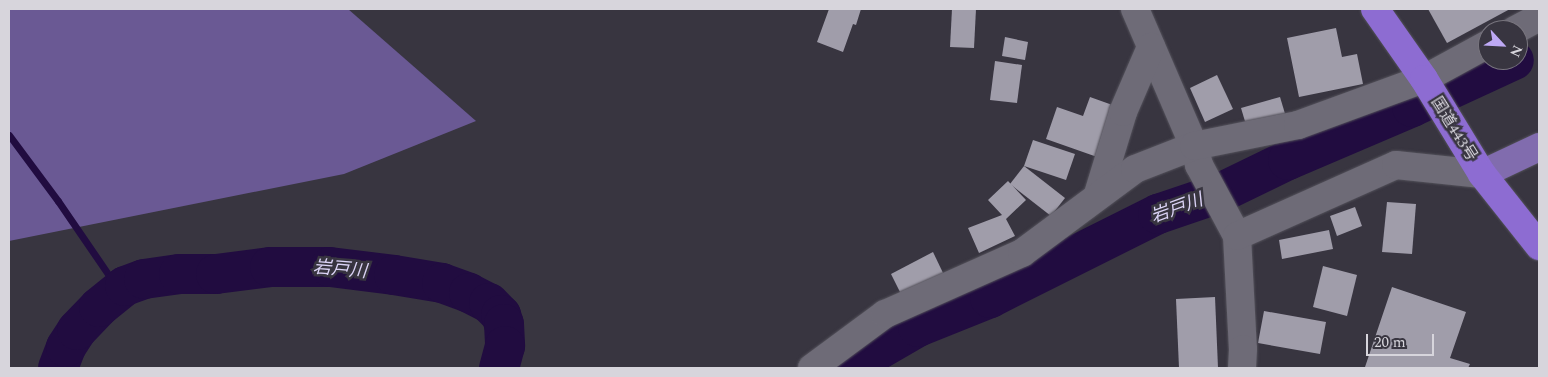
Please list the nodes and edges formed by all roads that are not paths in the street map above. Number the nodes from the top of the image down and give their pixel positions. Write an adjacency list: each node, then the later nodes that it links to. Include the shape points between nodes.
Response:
1 (1135, 9): 3 (street)
2 (1375, 9): 5 (highway, 国道443号)
3 (1151, 47): 7 (street); 9 (street, via 1123,112)
4 (1478, 49): 5 (street)
5 (1424, 79): 7 (street, via 1298,126); 8 (highway, 国道443号)
6 (1539, 146): 8 (main road)
7 (1196, 155): 9 (street, via 1135,169); 10 (street)
8 (1482, 174): 10 (street, via 1396,166); 11 (highway, 国道443号)
9 (1098, 194): 12 (street, via 1022,253 885,314)
10 (1236, 236): 13 (street)
11 (1539, 246)
12 (812, 368)
13 (1242, 368)

